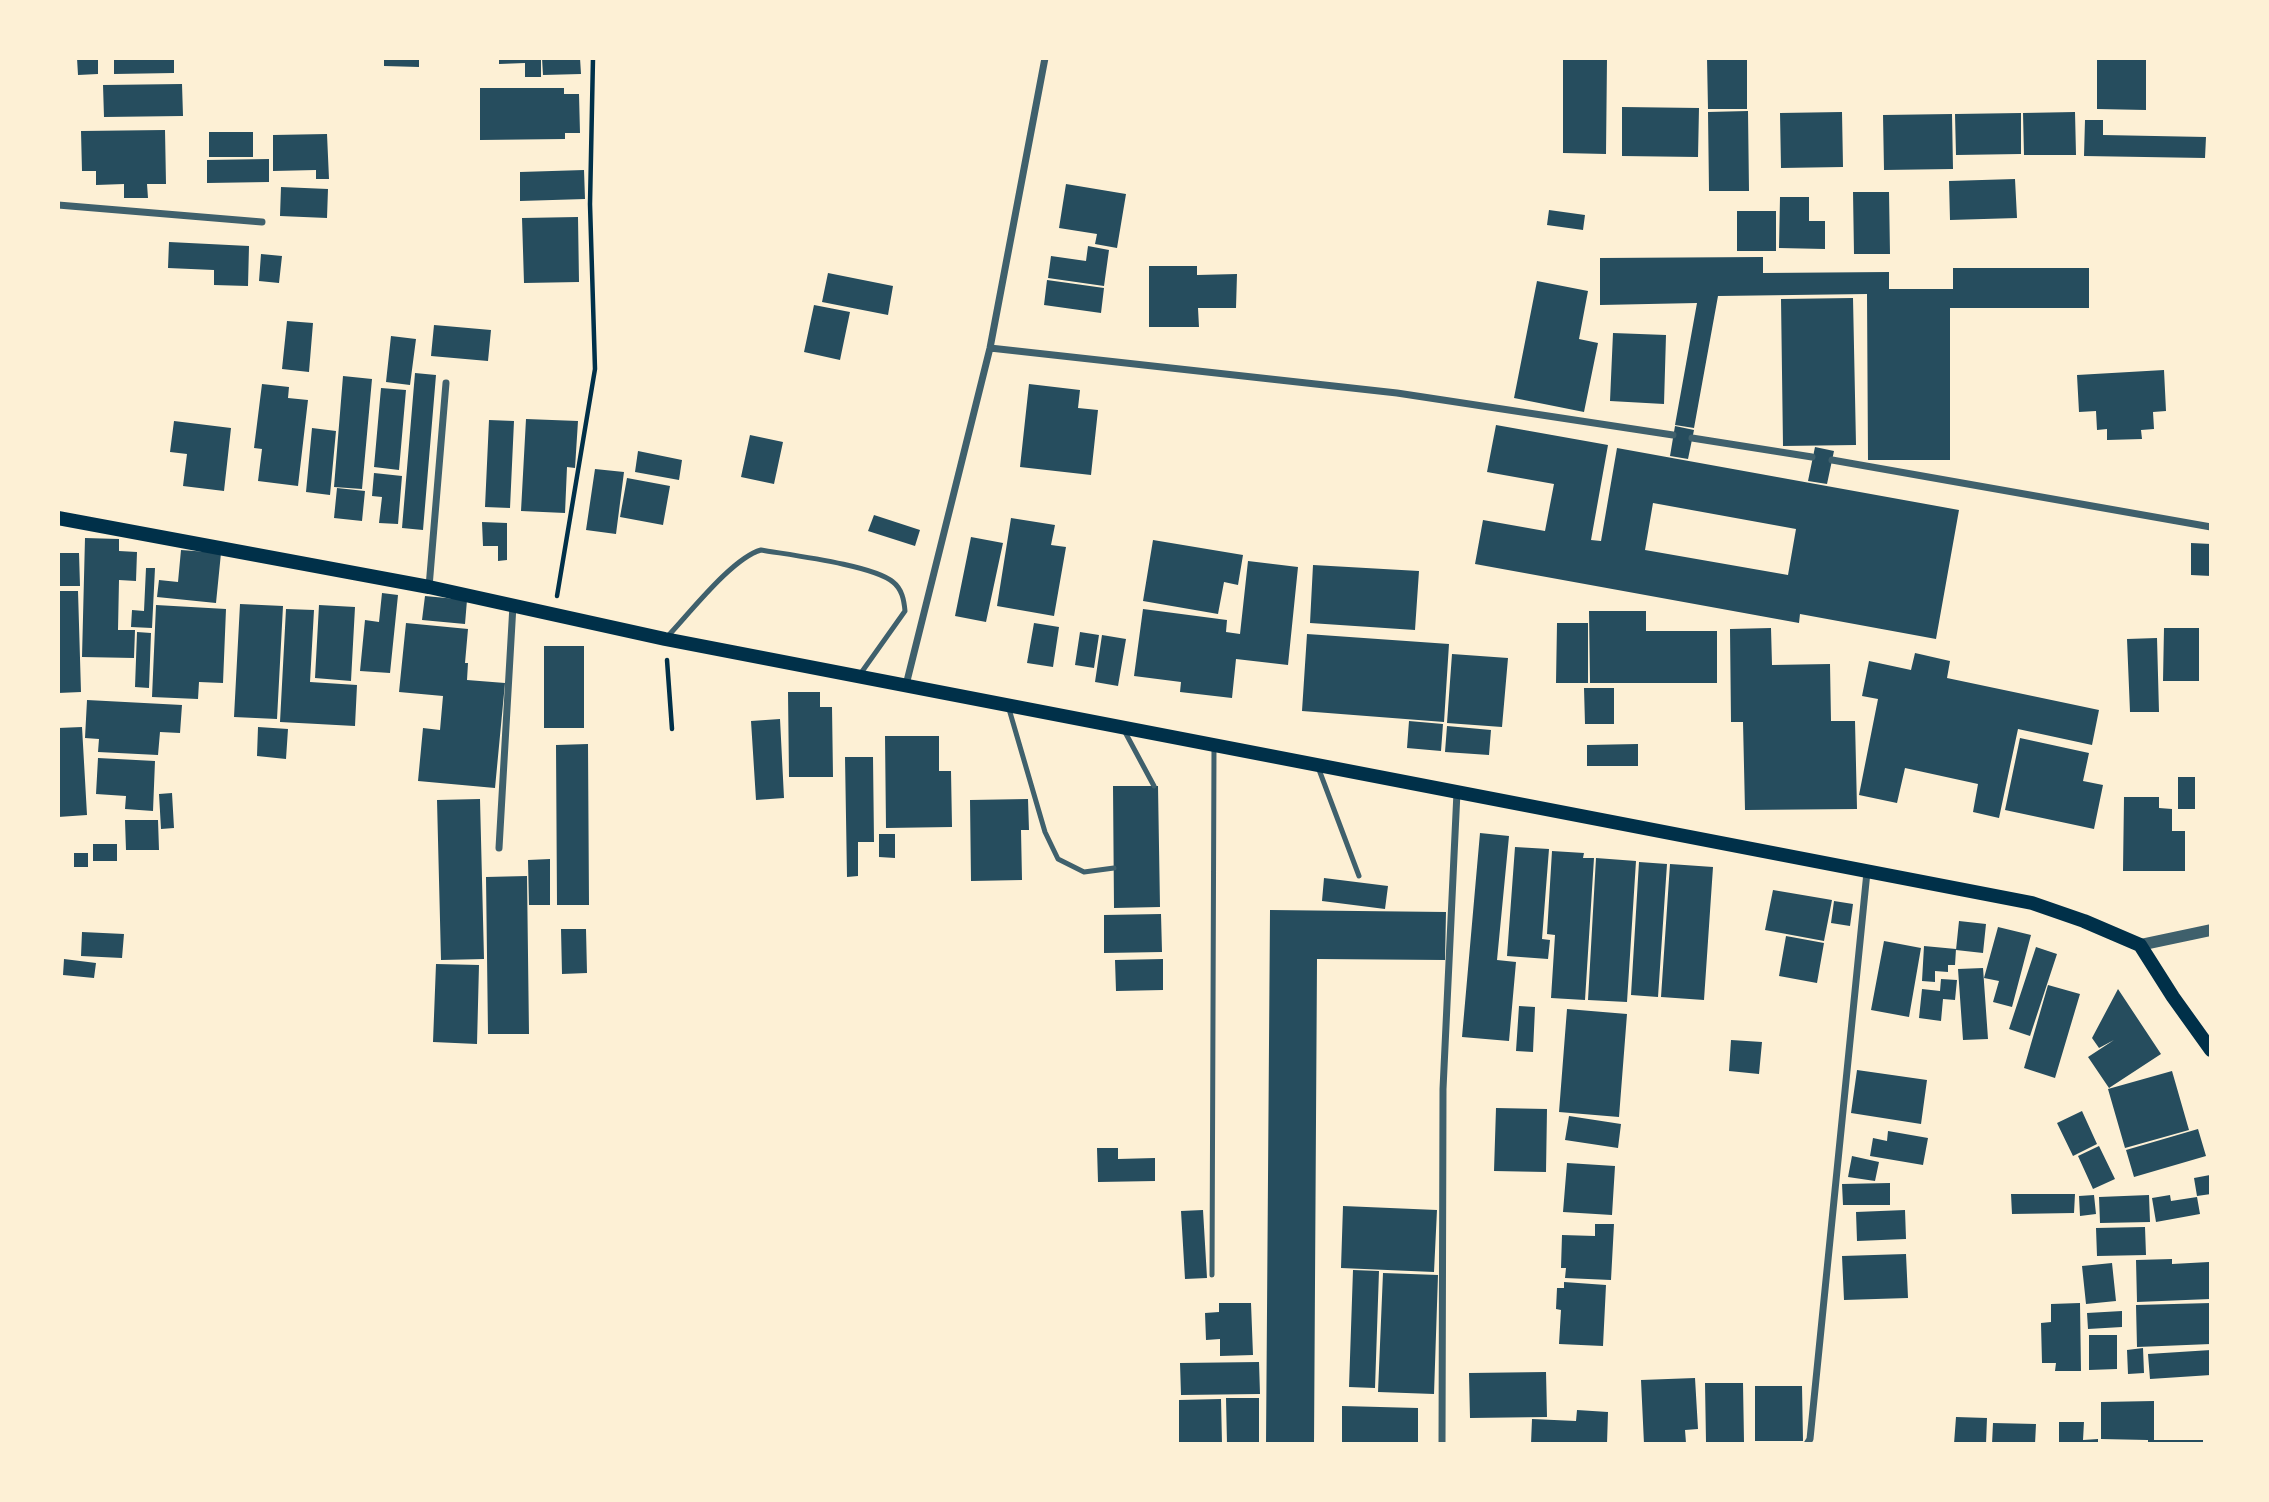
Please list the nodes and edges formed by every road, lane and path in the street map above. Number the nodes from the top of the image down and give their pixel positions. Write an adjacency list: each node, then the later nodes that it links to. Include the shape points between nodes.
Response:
1 (593, 58): 15 (path, via 590,204 595,369)
2 (1045, 58): 5 (street)
3 (58, 205): 4 (street)
4 (262, 222)
5 (990, 348): 7 (street, via 1397,393); 18 (street)
6 (446, 383): 13 (street)
7 (1673, 435)
8 (1692, 438): 9 (street)
9 (1812, 457)
10 (1832, 460): 12 (street)
11 (58, 518): 13 (main road)
12 (2211, 527)
13 (429, 587): 14 (main road)
14 (513, 604): 15 (main road); 26 (street)
15 (554, 613): 16 (main road)
16 (665, 639): 17 (main road); 17 (lane, via 753,552 827,561 884,575 903,597 905,611); 21 (path)
17 (859, 676): 18 (main road)
18 (906, 685): 19 (main road)
19 (1008, 704): 20 (main road); 27 (lane, via 1045,832 1058,859 1084,872)
20 (1122, 726): 22 (main road); 24 (lane)
21 (672, 729)
22 (1214, 744): 23 (main road); 33 (lane)
23 (1317, 764): 25 (main road); 29 (lane)
24 (1154, 786)
25 (1457, 791): 28 (main road); 34 (street, via 1443,1089)
26 (499, 848)
27 (1114, 868)
28 (1867, 871): 31 (main road, via 2032,903); 35 (street)
29 (1359, 876)
30 (2211, 930): 31 (street)
31 (2140, 945): 32 (main road)
32 (2211, 1050)
33 (1212, 1275)
34 (1442, 1444)
35 (1807, 1444)

